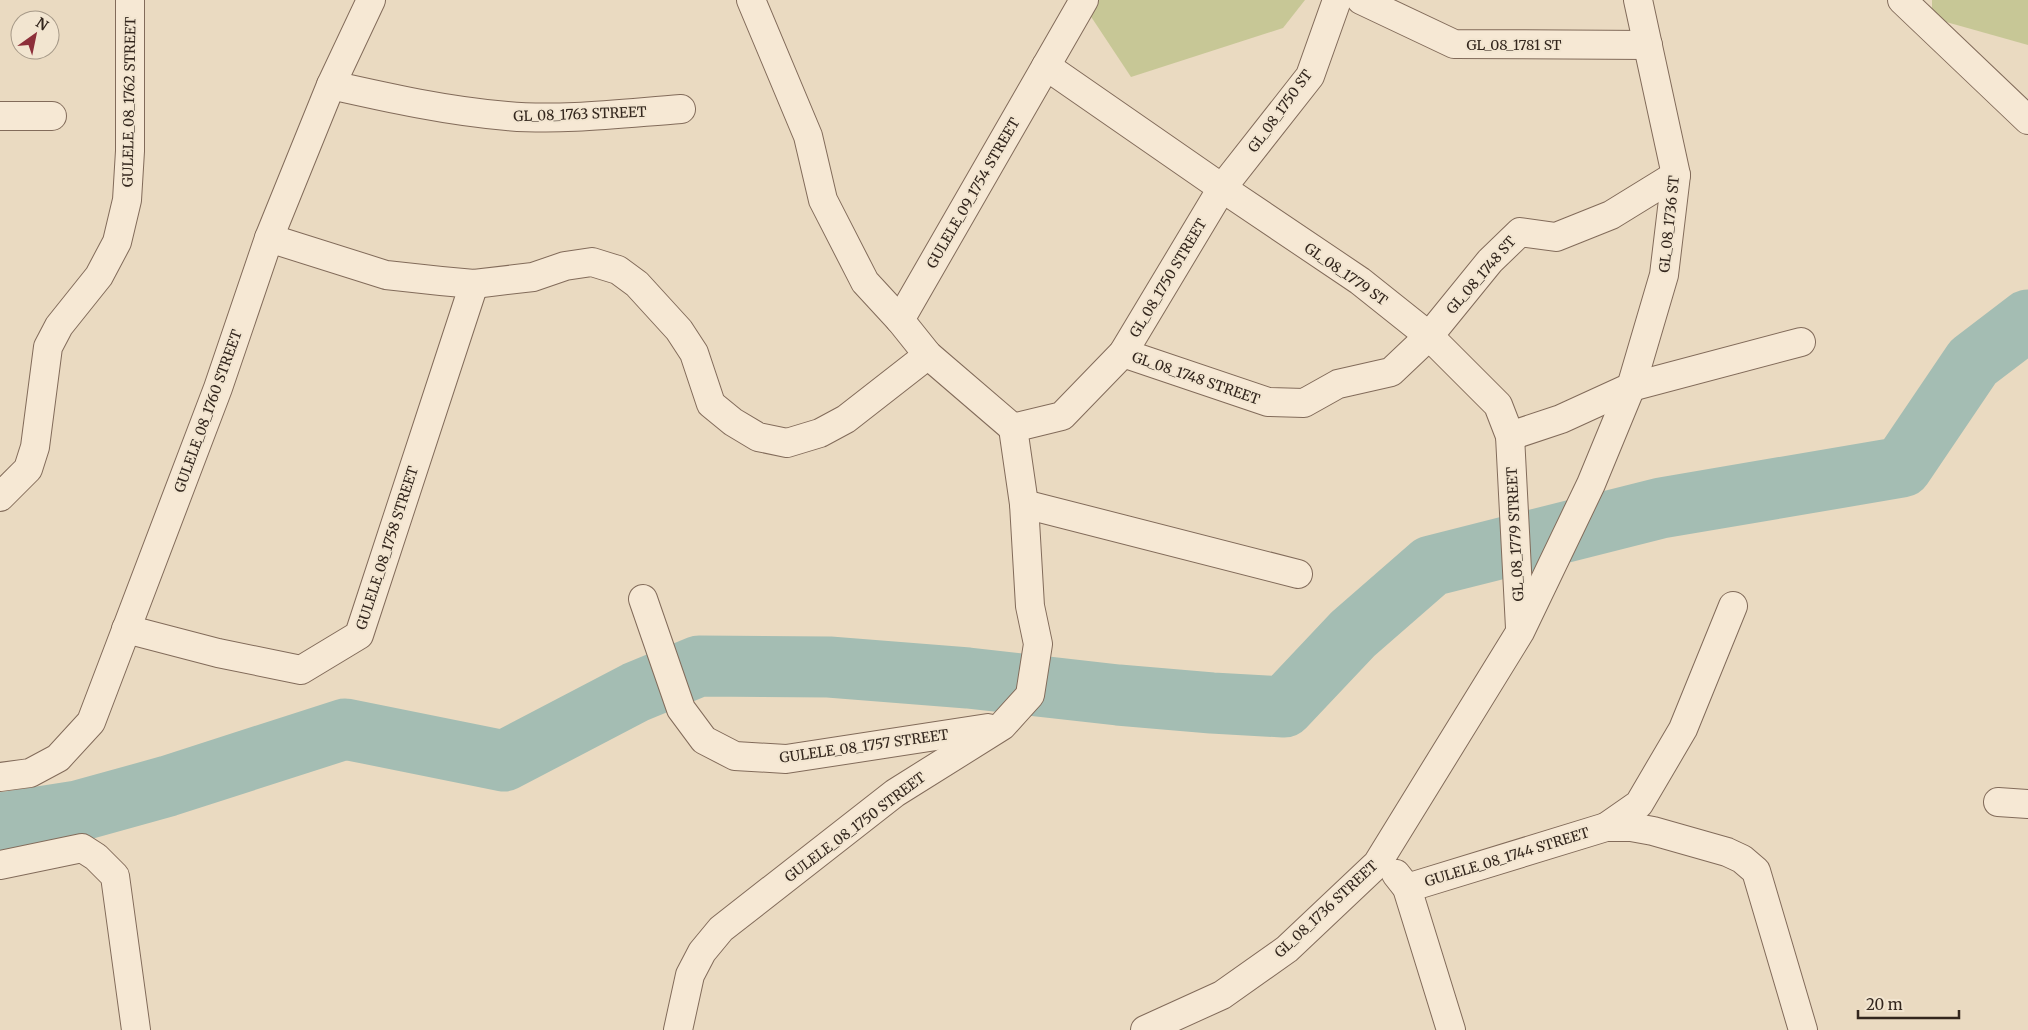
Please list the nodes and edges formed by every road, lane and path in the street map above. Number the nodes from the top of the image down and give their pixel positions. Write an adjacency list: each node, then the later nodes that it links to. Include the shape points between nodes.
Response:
1 (130, 0): 28 (street, GULELE_08_1762 STREET, via 128,200 117,242 99,276 59,326 48,346 35,447 28,469)
2 (371, 0): 11 (street, GULELE_08_1760 STREET)
3 (751, 0): 20 (street, via 808,136 822,200 865,282)
4 (1084, 0): 10 (street, GULELE_09_1754 STREET)
5 (1337, 0): 17 (street, GL_08_1750 ST, via 1310,76)
6 (1361, 0): 9 (street, GL_08_1781 ST, via 1454,44)
7 (1638, 0): 9 (street, GL_08_1736 ST)
8 (1902, 0): 15 (street)
9 (1648, 45): 16 (street, GL_08_1736 ST)
10 (1046, 66): 17 (street, GL_08_1779 ST); 20 (street, GULELE_09_1754 STREET)
11 (331, 85): 12 (street, GL_08_1763 STREET, via 424,106 508,117); 18 (street, GULELE_08_1760 STREET)
12 (682, 109)
13 (0, 116): 14 (street)
14 (52, 116)
15 (2028, 120)
16 (1676, 176): 21 (street, GL_08_1748 ST, via 1611,215 1556,236 1520,232 1490,261); 25 (street, GL_08_1736 ST, via 1664,275)
17 (1222, 188): 21 (street, GL_08_1779 ST, via 1360,281); 23 (street, GL_08_1750 STREET)
18 (269, 238): 19 (street, via 386,275); 33 (street, GULELE_08_1760 STREET, via 218,388)
19 (474, 284): 24 (street, via 533,277 566,266 592,262 618,270 638,284 679,330 694,353 712,404 758,437 787,443 820,433 846,419); 33 (street, GULELE_08_1758 STREET, via 359,635 301,670)
20 (900, 320): 24 (street)
21 (1429, 336): 23 (street, GL_08_1748 STREET, via 1391,372 1338,384 1304,403 1268,402); 27 (street, GL_08_1779 ST, via 1498,405)
22 (1801, 342): 25 (street)
23 (1123, 353): 26 (street, GL_08_1750 STREET, via 1062,416)
24 (928, 355): 26 (street)
25 (1631, 387): 27 (street, via 1560,419); 34 (street, GL_08_1736 ST, via 1591,484)
26 (1014, 428): 29 (street, GULELE_08_1750 STREET)
27 (1510, 436): 34 (street, GL_08_1779 STREET)
28 (0, 497)
29 (1024, 504): 30 (street); 35 (street, GULELE_08_1750 STREET, via 1030,606 1038,644 1030,696)
30 (1298, 574)
31 (643, 599): 35 (street, GULELE_08_1757 STREET, via 681,709 704,740 735,756 786,759)
32 (1733, 606): 39 (street, GULELE_08_1744 STREET, via 1683,729 1639,804)
33 (126, 629): 36 (street, GULELE_08_1760 STREET, via 91,722 75,741 58,758 30,773)
34 (1520, 632): 40 (street, GL_08_1736 STREET)
35 (1002, 726): 44 (street, GULELE_08_1750 STREET, via 895,793 721,929 702,952 690,975)
36 (0, 777)
37 (1998, 802): 38 (street)
38 (2028, 804)
39 (1606, 827): 42 (street, GULELE_08_1744 STREET); 47 (street, GULELE_08_1744 STREET, via 1653,831 1727,852 1756,871)
40 (1377, 864): 42 (street, via 1396,874); 45 (street, GL_08_1736 STREET, via 1287,949 1222,995)
41 (0, 865): 43 (street, via 82,848 114,876)
42 (1407, 888): 46 (street)
43 (136, 1030)
44 (678, 1030)
45 (1145, 1030)
46 (1451, 1030)
47 (1803, 1030)

